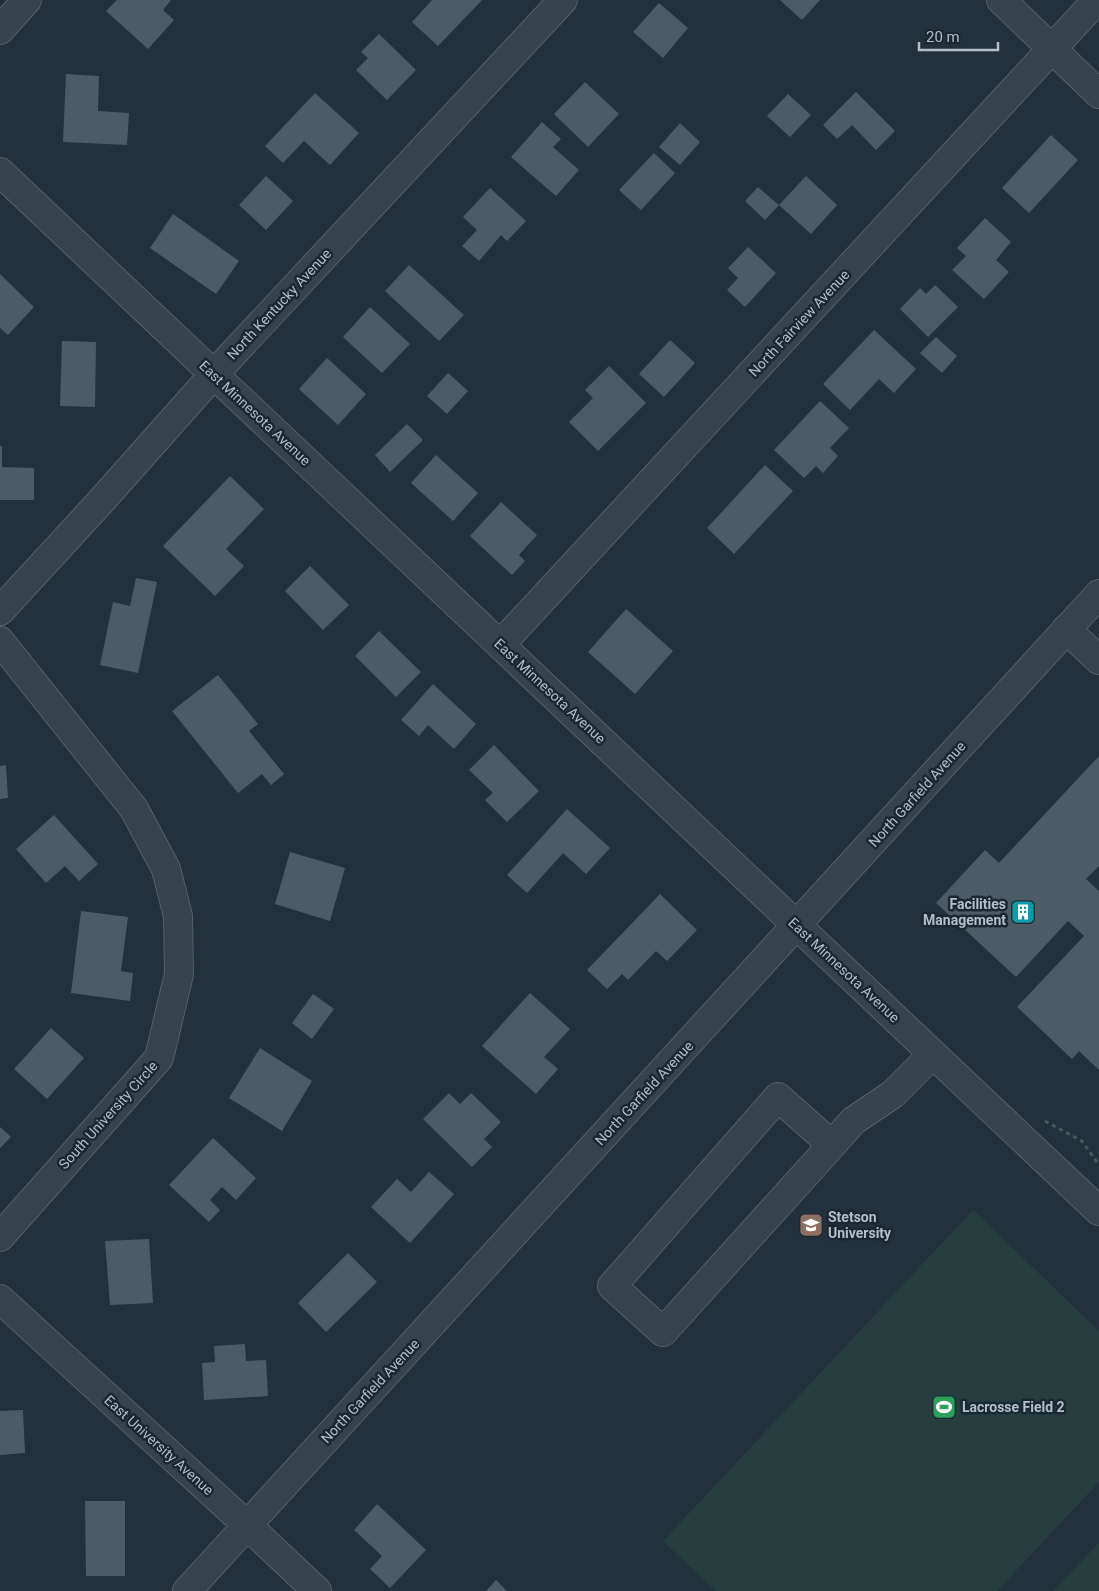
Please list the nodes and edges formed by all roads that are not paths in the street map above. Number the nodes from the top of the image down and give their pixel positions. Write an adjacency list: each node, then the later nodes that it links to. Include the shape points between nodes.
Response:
1 (27, 0): 5 (street)
2 (563, 0): 9 (street, North Kentucky Avenue)
3 (1001, 0): 6 (street)
4 (1097, 0): 6 (street, North Fairview Avenue)
5 (0, 30)
6 (1052, 49): 7 (street); 14 (street, North Fairview Avenue)
7 (1099, 94)
8 (0, 172): 9 (street, East Minnesota Avenue)
9 (214, 374): 11 (street, North Kentucky Avenue); 14 (street, East Minnesota Avenue)
10 (1099, 594): 12 (street, North Garfield Avenue)
11 (0, 611)
12 (1066, 629): 15 (street); 16 (street, North Garfield Avenue)
13 (0, 641): 20 (street, South University Circle, via 134,809 166,870 178,916 179,974 159,1058)
14 (500, 645): 16 (street, East Minnesota Avenue)
15 (1099, 660)
16 (797, 926): 17 (street, East Minnesota Avenue); 22 (street, North Garfield Avenue)
17 (933, 1054): 18 (street, via 893,1094 853,1121); 19 (street, East Minnesota Avenue)
18 (832, 1144): 18 (street, via 663,1332 612,1286 778,1097)
19 (1099, 1211)
20 (0, 1237)
21 (0, 1299): 22 (street, East University Avenue)
22 (247, 1525): 23 (street, North Garfield Avenue); 24 (street, East University Avenue)
23 (187, 1591)
24 (317, 1591)

